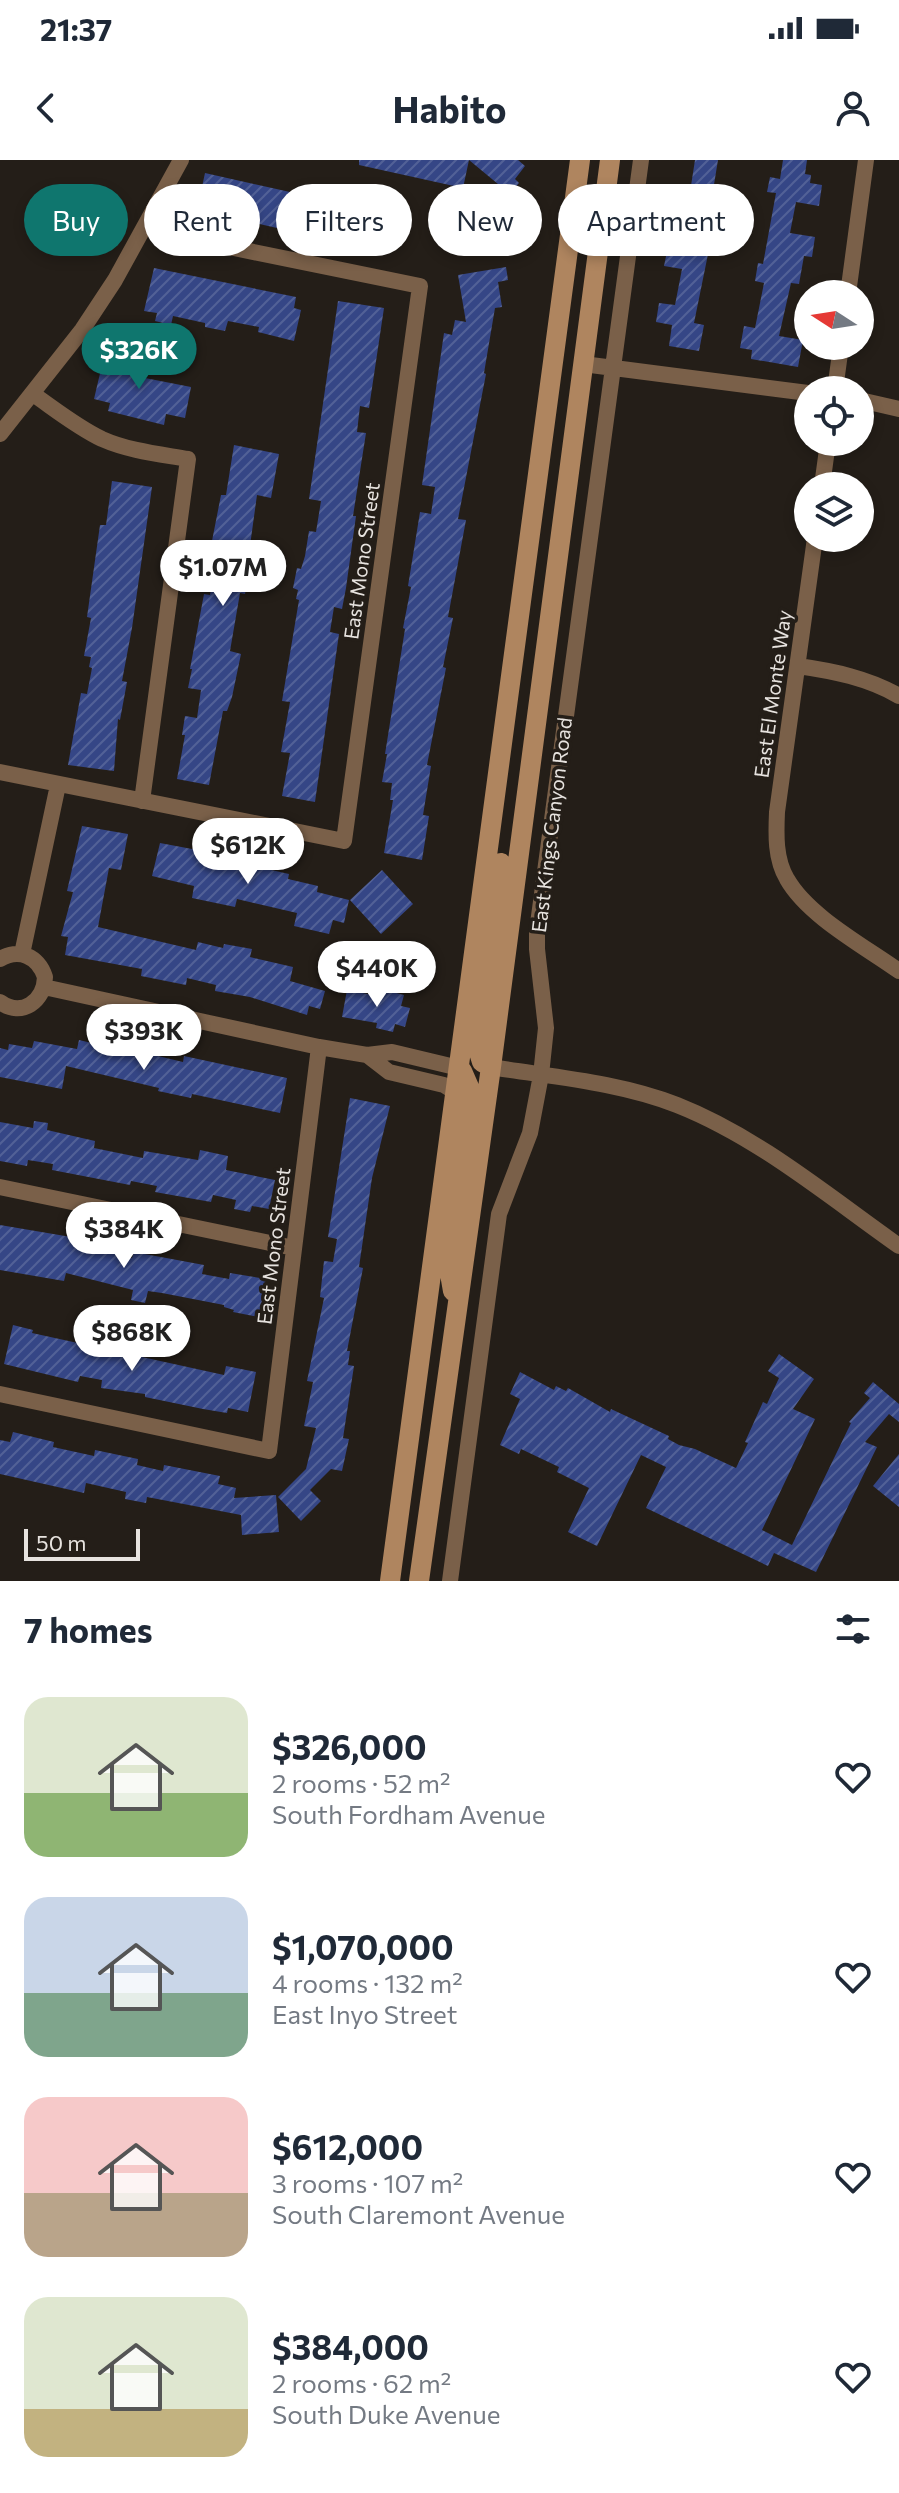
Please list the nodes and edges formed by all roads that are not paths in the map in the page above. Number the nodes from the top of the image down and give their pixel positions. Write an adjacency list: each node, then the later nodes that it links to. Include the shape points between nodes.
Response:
1 (181, 160): 7 (street)
2 (580, 160): 27 (main road)
3 (598, 160): 8 (main road)
4 (610, 160): 9 (main road, East Kings Canyon Road)
5 (641, 160): 15 (street, East Kings Canyon Road)
6 (866, 160): 13 (street)
7 (169, 184)
8 (601, 184)
9 (607, 184)
10 (144, 230): 17 (street)
11 (260, 253): 26 (street, East Mono Street, via 420,286 344,841)
12 (597, 256): 14 (main road, East Kings Canyon Road)
13 (850, 280)
14 (583, 364): 15 (street); 35 (main road, East Kings Canyon Road)
15 (612, 368): 16 (street); 37 (street, East Kings Canyon Road, via 537,931 546,1028)
16 (794, 391)
17 (33, 394): 20 (street); 26 (street, via 103,439 188,459)
18 (874, 403): 19 (street)
19 (899, 409)
20 (0, 434)
21 (813, 552): 22 (street, East El Monte Way)
22 (798, 666): 23 (street, via 845,674); 30 (street, East El Monte Way, via 777,812 778,856 786,879 800,896)
23 (899, 696)
24 (0, 772): 25 (street)
25 (58, 785): 26 (street); 28 (street)
26 (142, 801)
27 (493, 817): 35 (main road, via 501,862 477,1046 482,1062); 36 (main road)
28 (22, 954): 29 (street); 31 (street, via 42,968)
29 (0, 959)
30 (899, 971)
31 (44, 987): 32 (street, via 24,1008); 33 (street)
32 (0, 1002)
33 (319, 1047): 34 (street); 41 (street, East Mono Street)
34 (367, 1055): 36 (street, via 392,1052); 38 (street, via 389,1072)
35 (491, 1067): 37 (street); 42 (main road, East Kings Canyon Road)
36 (459, 1068): 38 (main road); 42 (main road, via 467,1079 469,1098 448,1262)
37 (541, 1075): 40 (street, via 639,1093 701,1116 758,1148); 46 (street, East Kings Canyon Road, via 530,1133 499,1214)
38 (455, 1092): 44 (main road)
39 (0, 1187): 41 (street)
40 (899, 1246)
41 (294, 1248): 43 (street, East Mono Street, via 269,1451)
42 (457, 1309): 45 (main road, East Kings Canyon Road)
43 (0, 1394)
44 (390, 1581)
45 (419, 1581)
46 (450, 1581)

